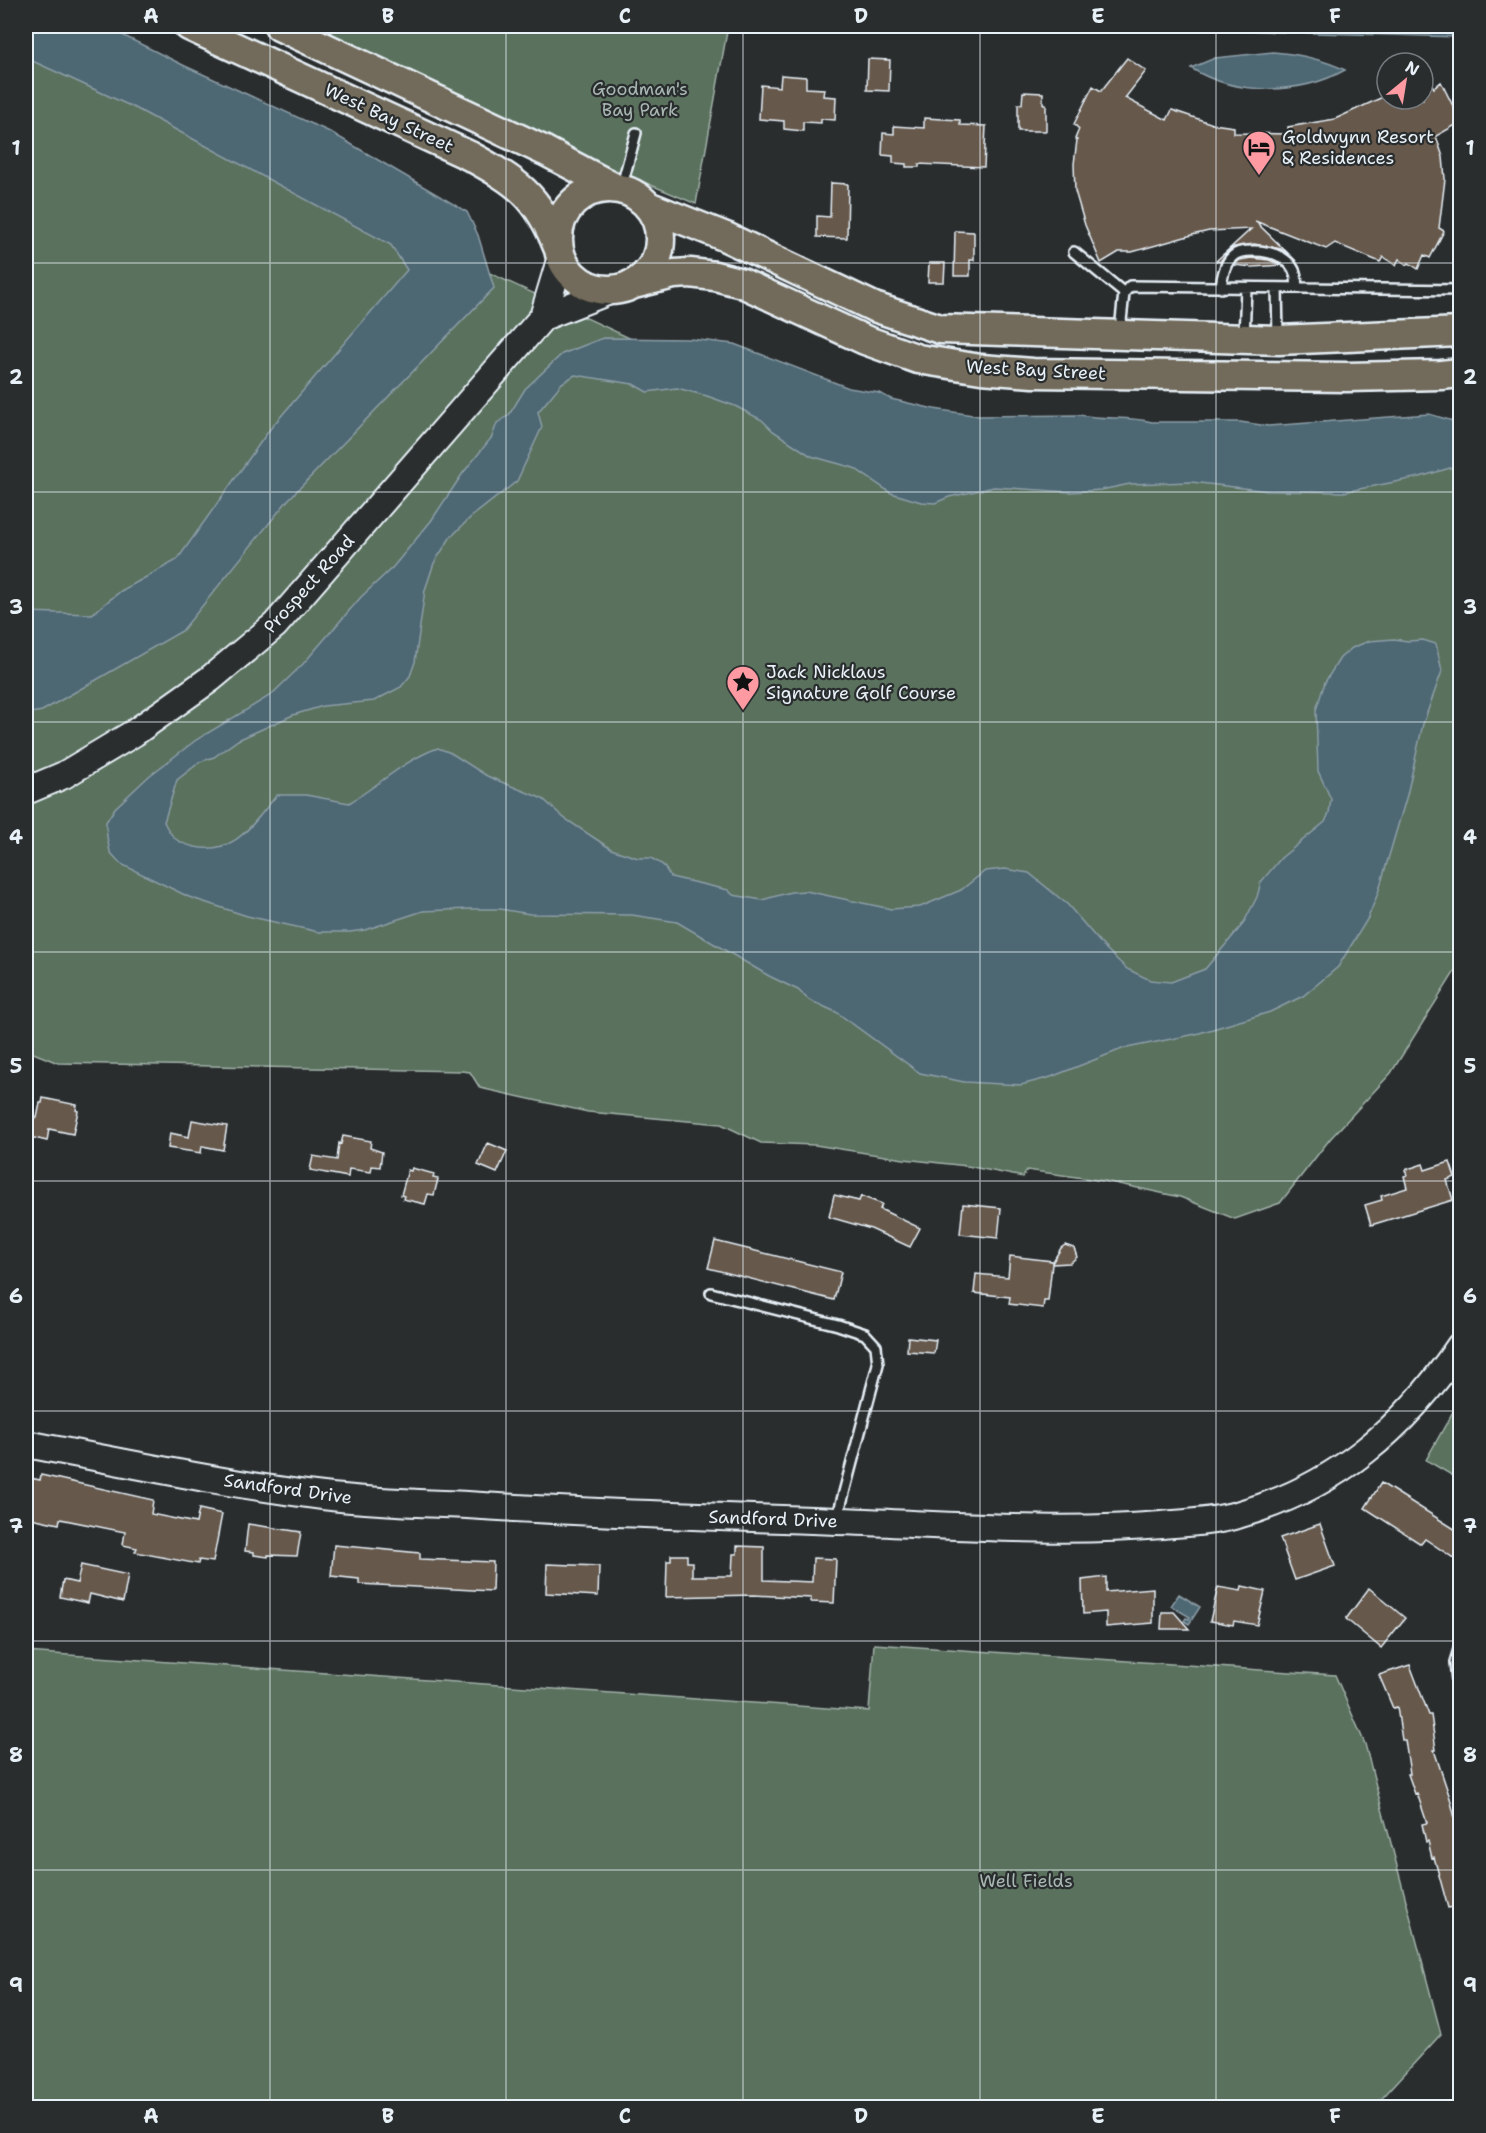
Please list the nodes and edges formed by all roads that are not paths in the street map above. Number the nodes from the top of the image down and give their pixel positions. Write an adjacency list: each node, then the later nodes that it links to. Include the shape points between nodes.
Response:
1 (189, 26): 6 (main road, West Bay Street, via 505,175 521,187 547,219)
2 (279, 26): 4 (main road, West Bay Street)
3 (636, 133): 4 (lane)
4 (617, 188): 5 (main road, via 639,197); 6 (main road, via 595,189 575,200 561,219 557,234)
5 (648, 206): 8 (main road, via 659,228 659,249 646,274); 17 (main road, West Bay Street, via 726,237 874,307 940,329)
6 (559, 252): 8 (main road, via 578,280 599,289); 15 (street, Prospect Road)
7 (1074, 252): 14 (lane)
8 (621, 288): 15 (street, Prospect Road); 20 (main road, West Bay Street, via 674,274 715,276 742,283 865,340 918,358 981,369 1347,377)
9 (1221, 288): 10 (lane); 12 (lane, via 1223,272 1232,257 1259,251 1280,255 1294,267); 14 (lane, via 1130,286)
10 (1246, 288): 11 (lane); 18 (lane)
11 (1277, 288): 12 (lane); 19 (lane)
12 (1296, 288): 13 (lane)
13 (1461, 290)
14 (1124, 293): 17 (lane)
15 (543, 317): 21 (street, Prospect Road, via 274,625 210,679 134,733 64,775)
16 (1461, 332): 19 (main road, West Bay Street)
17 (1119, 336): 18 (main road, West Bay Street)
18 (1244, 339): 19 (main road, West Bay Street)
19 (1279, 339)
20 (1461, 372)
21 (26, 791)
22 (711, 1293): 25 (lane, via 838,1325 865,1334 876,1346 878,1364)
23 (1461, 1346): 25 (street, Sandford Drive, via 1416,1403 1380,1441 1351,1463 1306,1490 1232,1516 1152,1526 1082,1529)
24 (26, 1444): 25 (street, Sandford Drive, via 326,1497 538,1510)
25 (836, 1521)
26 (1461, 1646): 27 (lane, via 1455,1662)
27 (1461, 1708)

